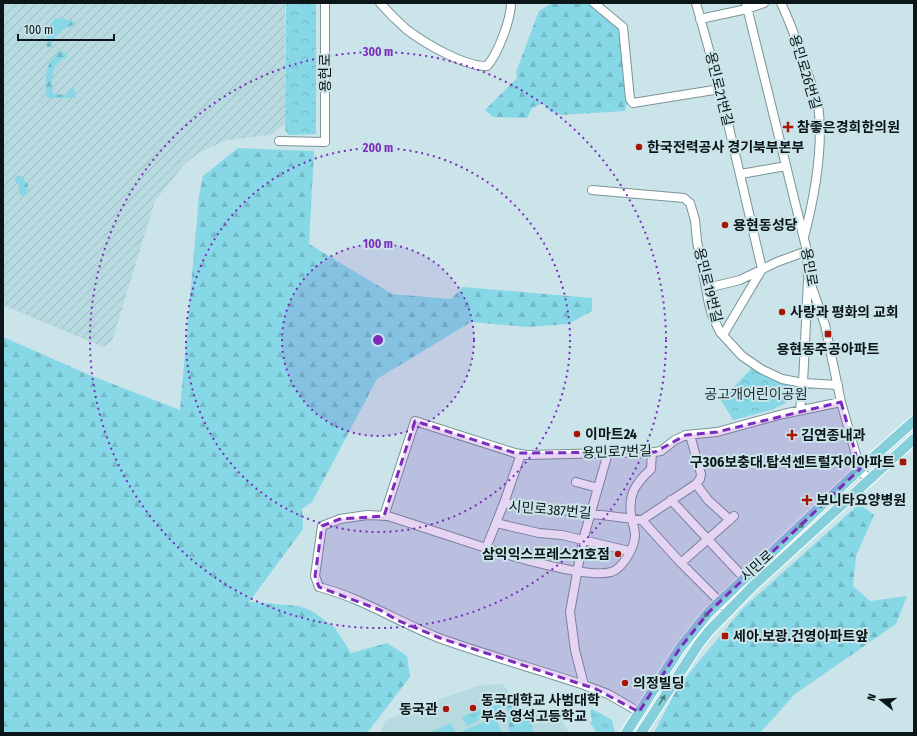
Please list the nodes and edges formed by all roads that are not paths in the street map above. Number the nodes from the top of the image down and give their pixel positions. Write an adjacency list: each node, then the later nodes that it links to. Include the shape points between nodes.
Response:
1 (325, 3): 11 (street, 용현로, via 325,142)
2 (380, 3): 3 (street, via 412,33 447,54 480,66 487,66 494,59 510,15)
3 (511, 3)
4 (594, 3): 10 (street, via 623,27 630,99 633,103)
5 (696, 3): 9 (street, 용민로21번길)
6 (764, 3): 8 (street)
7 (781, 3): 15 (street, 용민로26번길, via 794,31 818,102 820,133 816,174 812,207)
8 (747, 6): 9 (street); 12 (street, 용민로)
9 (700, 19): 10 (street, 용민로21번길)
10 (720, 89): 13 (street, 용민로21번길)
11 (280, 141)
12 (786, 166): 13 (street); 15 (street, 용민로)
13 (741, 174): 17 (street, 용민로21번길)
14 (592, 190): 19 (street, 용민로19번길, via 684,198 690,203)
15 (804, 238): 16 (street, 용민로)
16 (807, 252): 17 (street); 18 (street, 용민로)
17 (762, 269): 19 (street, via 740,280); 20 (street)
18 (808, 276): 21 (street); 22 (street, 용민로, via 825,325)
19 (707, 288): 20 (street, 용민로19번길, via 712,315)
20 (723, 335): 21 (street, 용민로19번길, via 742,356 761,369 782,379)
21 (803, 383): 22 (street, 용민로19번길); 24 (street)
22 (838, 385): 23 (street, 용민로)
23 (841, 402): 24 (street, 용민로7번길); 31 (street, 용민로)
24 (800, 410): 26 (street, 용민로7번길, via 717,432)
25 (914, 421): 31 (main road, 시민로)
26 (690, 435): 28 (street, 용민로7번길, via 675,440 661,451); 34 (street, via 701,474)
27 (914, 439): 32 (main road, 시민로)
28 (652, 452): 29 (street, 용민로7번길); 40 (street, via 651,469 630,496)
29 (608, 453): 30 (street, 용민로7번길); 35 (street)
30 (522, 454): 37 (street); 39 (street, 용민로7번길, via 415,421)
31 (860, 469): 32 (street, 용민로); 49 (main road, 시민로, one-way to 49)
32 (869, 481): 51 (main road, 시민로)
33 (576, 482): 35 (street)
34 (696, 484): 36 (street); 44 (street, via 708,500 732,518)
35 (598, 488): 38 (street)
36 (671, 500): 41 (street); 44 (street)
37 (504, 503): 38 (street, 시민로387번길); 42 (street, 시민로387번길)
38 (591, 513): 40 (street, 시민로387번길); 43 (street)
39 (384, 516): 45 (street); 52 (street, via 367,515 340,519 322,526 315,576 319,587 339,592 440,638)
40 (632, 519): 41 (street, 시민로387번길); 46 (street, via 635,534)
41 (642, 520): 47 (street)
42 (496, 522): 43 (street, via 539,533); 45 (street, 시민로387번길)
43 (583, 540): 46 (street); 48 (street)
44 (708, 540): 47 (street); 49 (street)
45 (486, 548): 48 (street, via 512,557)
46 (630, 551): 48 (street, via 613,572 602,574)
47 (681, 563): 50 (street)
48 (577, 570): 52 (street, via 570,620)
49 (744, 578): 50 (main road, 시민로)
50 (719, 601): 51 (street); 53 (main road, 시민로, one-way to 53, via 680,648)
51 (728, 610): 55 (main road, 시민로, one-way to 51, via 698,645)
52 (584, 685): 53 (street, via 608,694)
53 (639, 712): 54 (main road, 시민로)
54 (626, 733)
55 (641, 733)

